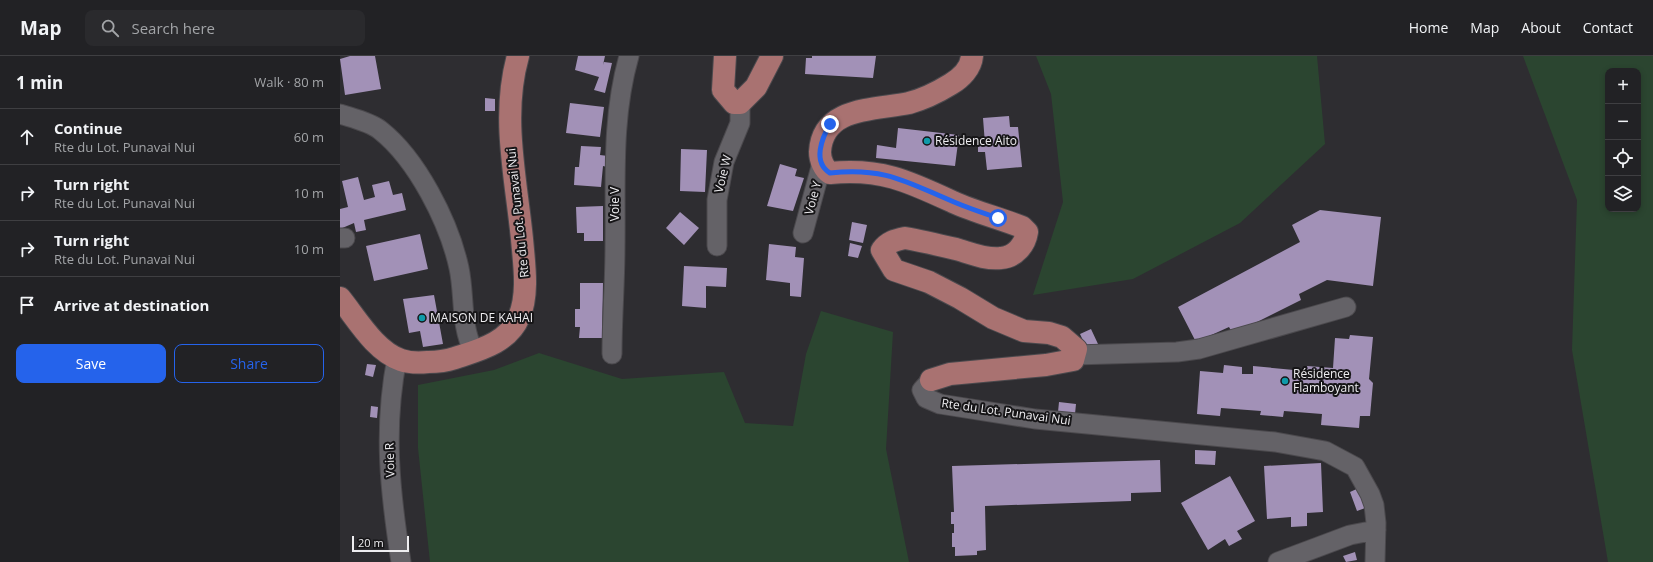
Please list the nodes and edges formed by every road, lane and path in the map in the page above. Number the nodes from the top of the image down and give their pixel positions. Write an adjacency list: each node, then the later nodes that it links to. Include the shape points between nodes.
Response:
1 (518, 56): 13 (main road, Rte du Lot. Punavai Nui, via 509,104 509,129 523,254 523,302 519,317 503,338)
2 (629, 56): 14 (street, Voie V, via 622,80 614,149 616,254)
3 (725, 56): 6 (main road, via 723,90 734,103)
4 (772, 56): 6 (main road, via 756,87)
5 (972, 56): 8 (main road, via 972,62 966,71 956,81 934,94 911,102 844,114 830,124 823,136 820,147)
6 (740, 104): 10 (street, Voie W, via 740,122 724,162 717,200)
7 (340, 114): 13 (street, via 378,128 400,148 420,173 436,206 456,261 467,338)
8 (822, 163): 9 (street, Voie Y); 15 (main road, via 830,173 878,173 903,180 1022,227 1027,232 1025,240 1022,246 1007,257 980,256 905,238 886,244 882,250 894,270 928,282 993,318 1024,330 1062,337 1076,349)
9 (803, 233)
10 (717, 246)
11 (340, 298): 16 (main road, Rte du Lot. Punavai Nui, via 377,344)
12 (1346, 307): 15 (street, via 1198,349)
13 (474, 352): 16 (main road, Rte du Lot. Punavai Nui, via 449,360 431,362 414,363)
14 (612, 354)
15 (1075, 355): 17 (main road, Rte du Lot. Punavai Nui, via 1073,360 1046,365 950,374)
16 (397, 358): 19 (street, Voie R, via 390,393 388,468)
17 (931, 380): 18 (street, Rte du Lot. Punavai Nui, via 922,390 926,398 940,404 1035,419 1275,442 1325,451 1355,467 1374,505)
18 (1376, 530): 20 (street, via 1350,536); 21 (street, Rte du Lot. Punavai Nui)
19 (401, 562)
20 (1278, 562)
21 (1375, 562)

